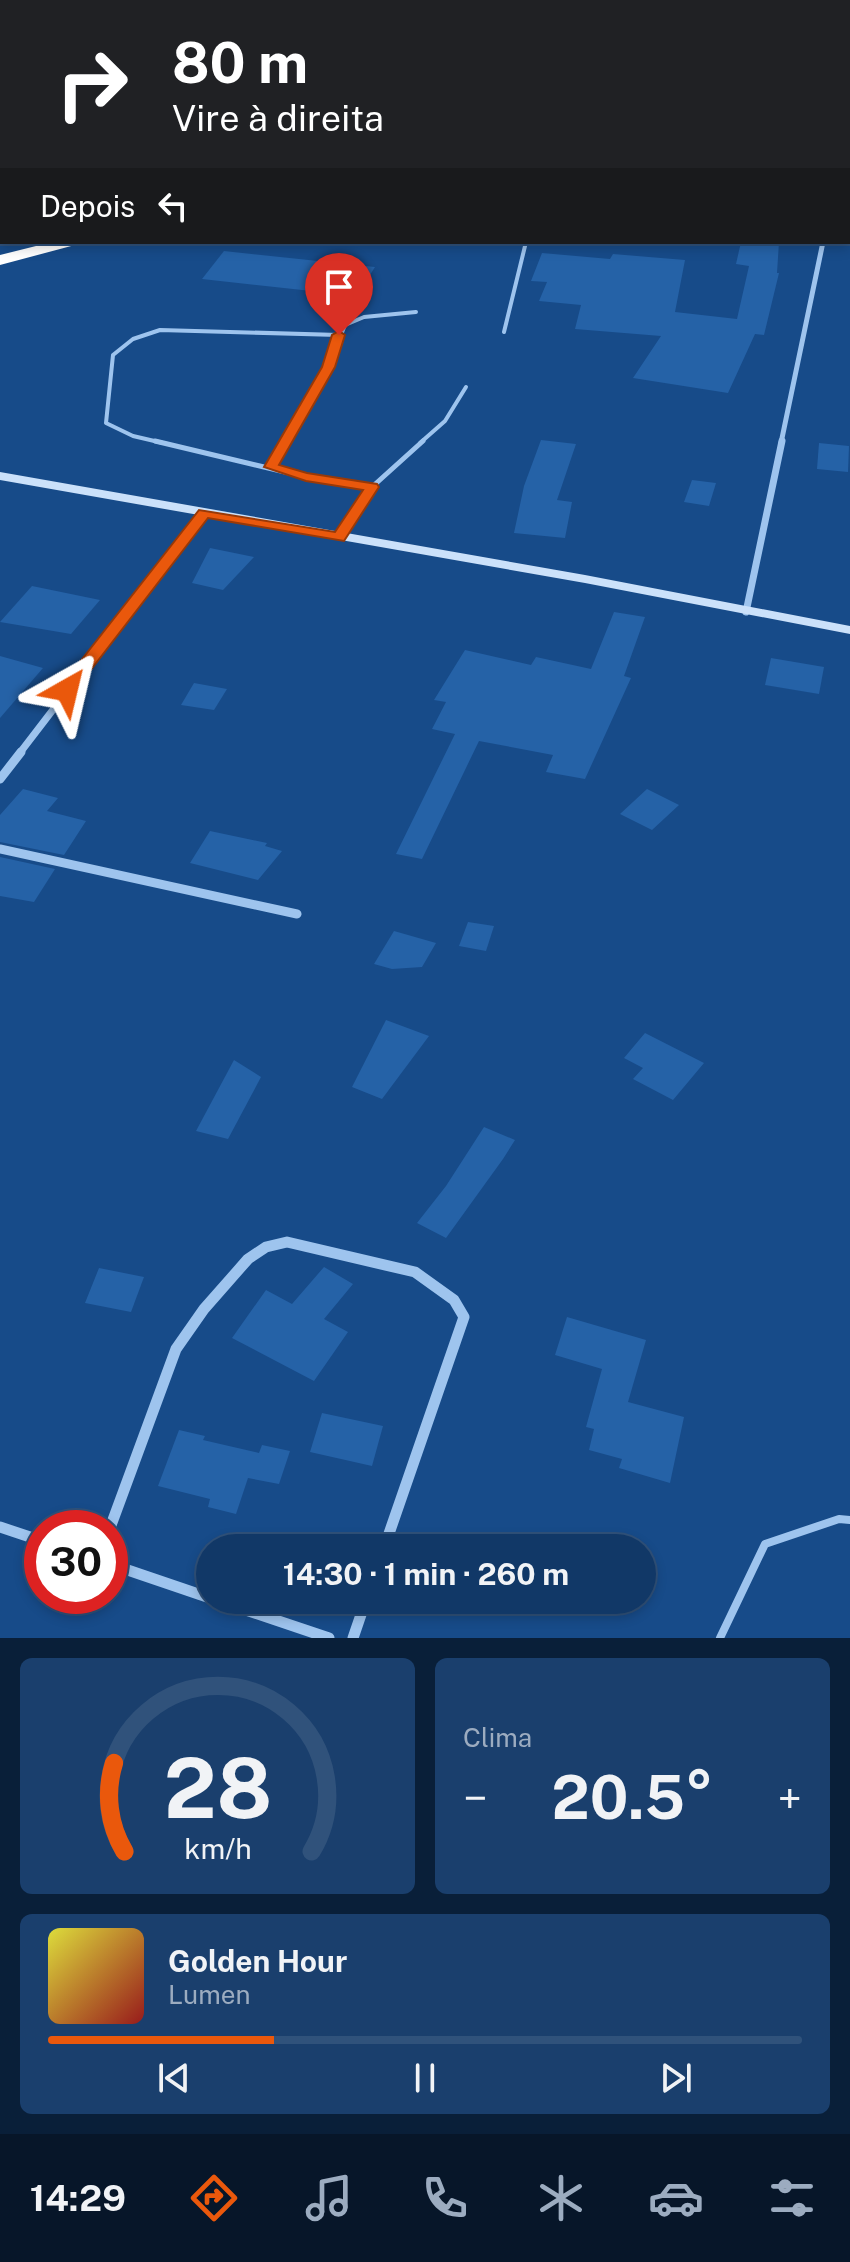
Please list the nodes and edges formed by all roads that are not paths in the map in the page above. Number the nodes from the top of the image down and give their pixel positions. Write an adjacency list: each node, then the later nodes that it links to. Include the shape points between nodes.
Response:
1 (62, 244): 4 (highway)
2 (526, 244): 6 (lane)
3 (823, 244): 14 (street)
4 (0, 260)
5 (416, 312): 7 (lane, via 364,317 345,325)
6 (504, 332)
7 (339, 335): 9 (lane, via 328,367); 9 (lane, via 160,330 133,339 113,355 106,423)
8 (466, 387): 11 (lane, via 445,421)
9 (271, 467): 11 (lane)
10 (0, 476): 12 (street)
11 (372, 487): 13 (lane)
12 (204, 513): 13 (street); 16 (street)
13 (339, 538): 14 (street)
14 (746, 612): 15 (street)
15 (850, 630)
16 (0, 779)
17 (0, 849): 18 (street)
18 (297, 914)
19 (116, 1510): 22 (street, via 176,1349 248,1259 287,1242 415,1272 454,1300 464,1317)
20 (850, 1520): 30 (lane, via 765,1544)
21 (0, 1527): 23 (street)
22 (389, 1534)
23 (24, 1535)
24 (128, 1570): 25 (street)
25 (196, 1593)
26 (258, 1614): 28 (street)
27 (361, 1614): 29 (street)
28 (329, 1638)
29 (353, 1638)
30 (720, 1638)

